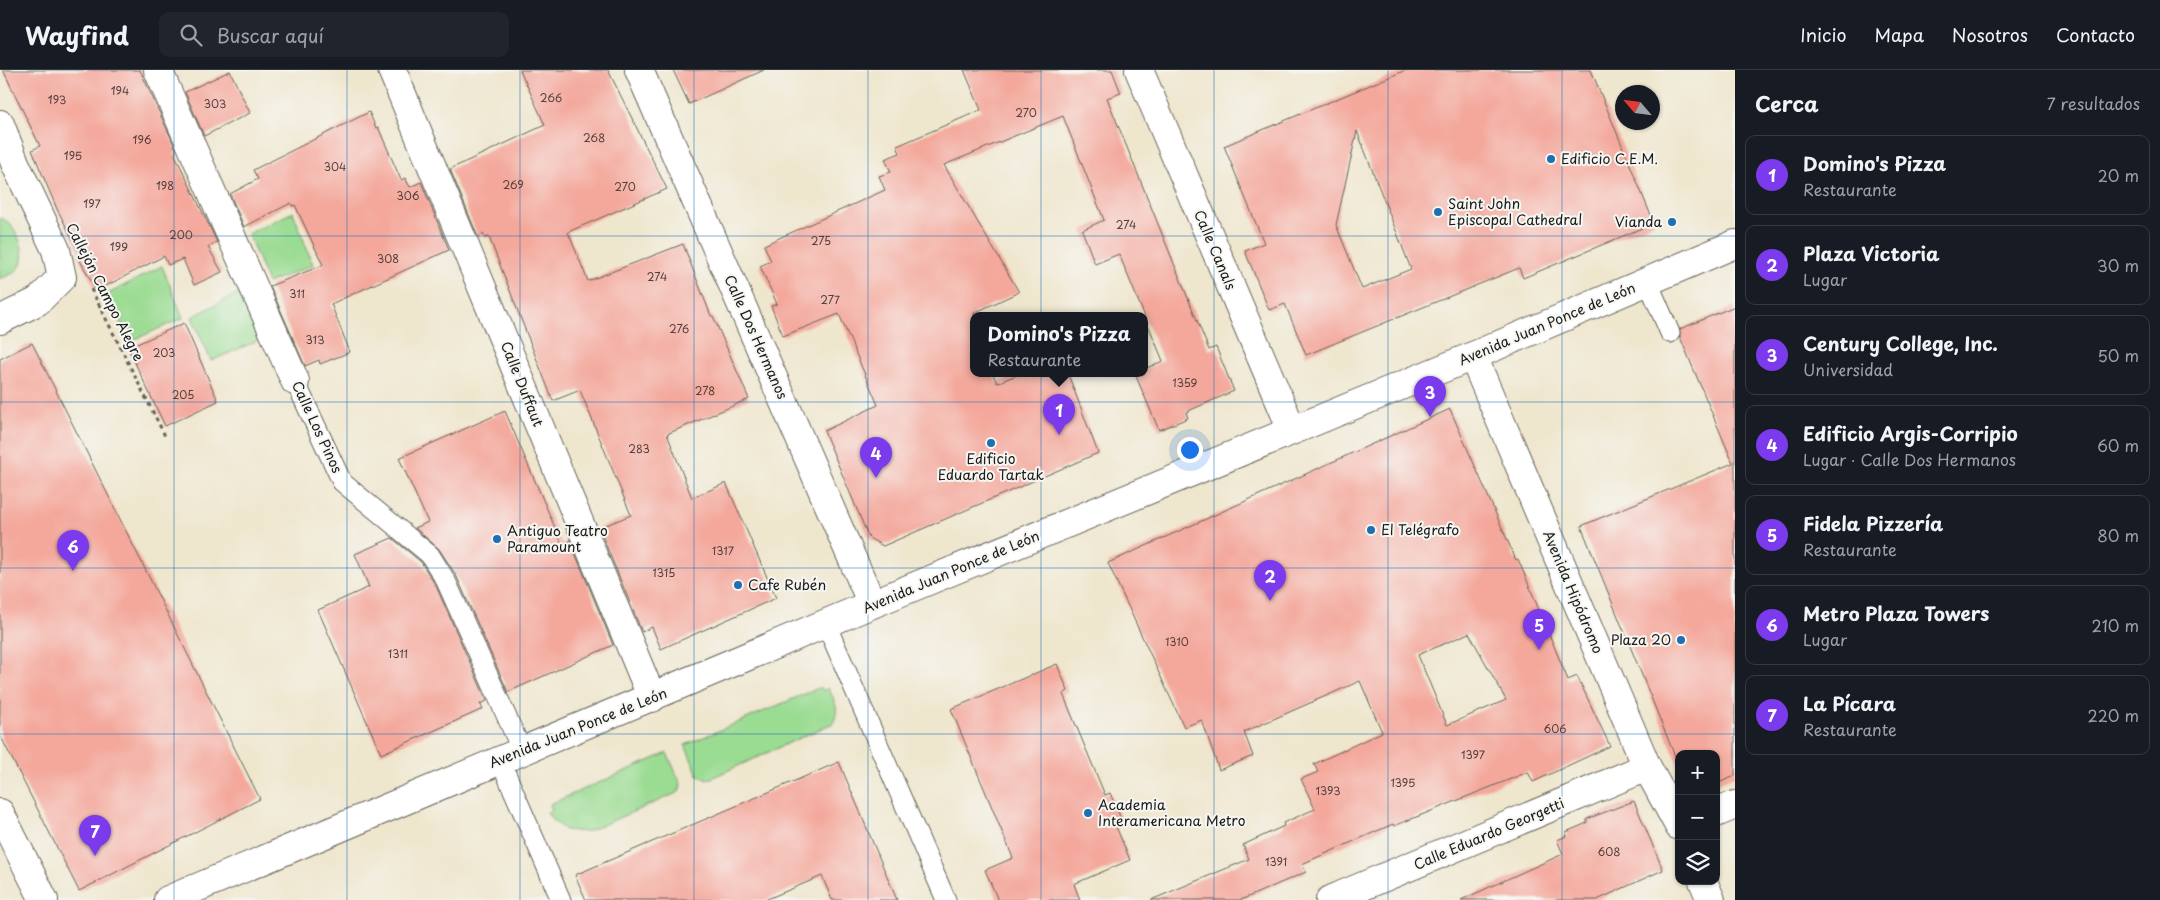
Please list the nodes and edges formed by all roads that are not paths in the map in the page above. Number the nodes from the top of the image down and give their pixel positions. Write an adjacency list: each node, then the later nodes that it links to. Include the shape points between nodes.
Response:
1 (158, 70): 12 (street, Calle Los Pinos)
2 (392, 70): 16 (street, Calle Duffaut)
3 (639, 70): 14 (street, Calle Dos Hermanos)
4 (1139, 70): 13 (street, Calle Canals)
5 (0, 124): 6 (street)
6 (8, 167): 9 (street, via 56,250 62,277 38,301)
7 (1735, 244): 8 (street, Avenida Juan Ponce de León)
8 (1648, 282): 10 (lane); 11 (street, Avenida Juan Ponce de León)
9 (0, 320)
10 (1670, 333)
11 (1472, 356): 13 (street, Avenida Juan Ponce de León); 18 (street, Avenida Hipódromo)
12 (295, 381): 17 (lane, Calle Los Pinos, via 342,482 430,555 446,580)
13 (1292, 430): 14 (street, Avenida Juan Ponce de León)
14 (872, 604): 15 (street, Avenida Juan Ponce de León)
15 (826, 624): 16 (street, Avenida Juan Ponce de León); 27 (lane)
16 (652, 698): 17 (street, Avenida Juan Ponce de León)
17 (511, 756): 25 (street, Avenida Juan Ponce de León); 26 (lane, Calle Los Pinos)
18 (1648, 768): 22 (street, Avenida Hipódromo); 28 (street, Calle Eduardo Georgetti)
19 (1735, 805): 20 (street)
20 (1720, 811)
21 (0, 813): 24 (street)
22 (1675, 819)
23 (1705, 885): 29 (street)
24 (44, 900)
25 (168, 900)
26 (561, 900)
27 (946, 900)
28 (1330, 900)
29 (1711, 900)

